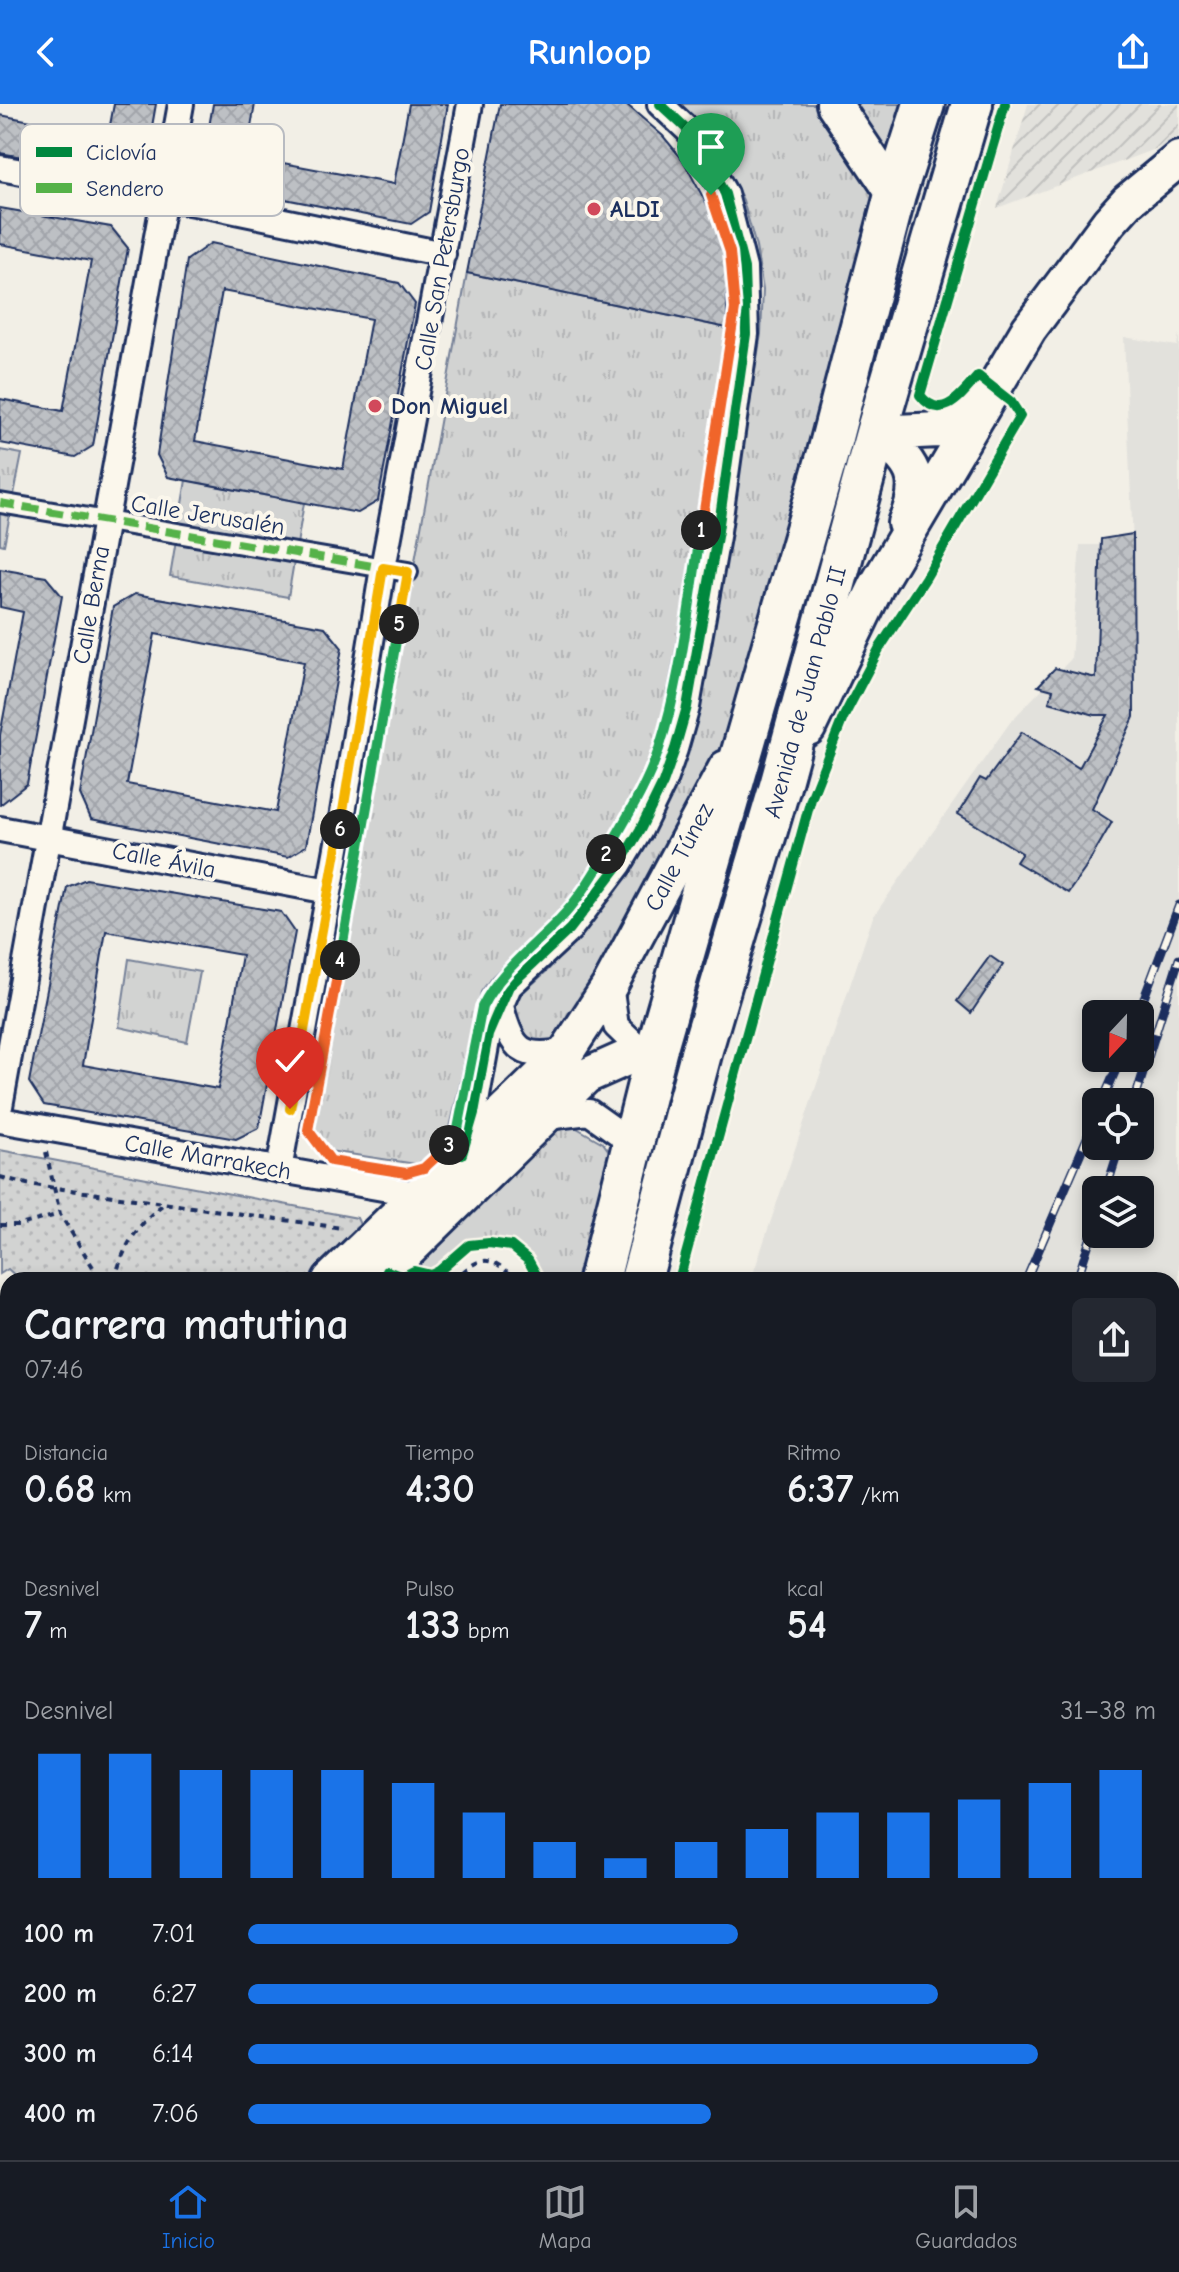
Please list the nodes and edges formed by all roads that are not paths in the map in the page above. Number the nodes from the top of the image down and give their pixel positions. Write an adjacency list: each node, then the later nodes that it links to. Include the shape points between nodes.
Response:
1 (181, 104): 7 (street, Calle Berna)
2 (470, 104): 14 (street, Calle San Petersburgo)
3 (660, 104): 29 (street, Calle Túnez, via 689,131 725,194 744,268 746,334 687,707 663,783 619,865 570,929 509,986)
4 (834, 104): 11 (main road)
5 (924, 104): 11 (highway, Avenida de Juan Pablo II)
6 (972, 104): 16 (highway, Avenida de Juan Pablo II)
7 (178, 124)
8 (1179, 159): 15 (main road, via 1109,222 1029,329)
9 (0, 168): 10 (street)
10 (20, 172)
11 (895, 195): 17 (highway, Avenida de Juan Pablo II)
12 (163, 216): 19 (street, Calle Berna)
13 (252, 216): 14 (street)
14 (443, 254): 20 (street, Calle San Petersburgo)
15 (995, 389): 16 (main road, via 939,430); 22 (main road)
16 (876, 433): 17 (highway); 22 (main road, via 913,468 916,492); 24 (highway, Avenida de Juan Pablo II)
17 (828, 453): 23 (highway, Avenida de Juan Pablo II)
18 (0, 503): 19 (street, Calle Jerusalén)
19 (106, 523): 20 (street, Calle Jerusalén); 26 (street, Calle Berna)
20 (383, 568): 21 (street, Calle Jerusalén); 27 (street, Calle San Petersburgo)
21 (408, 572)
22 (877, 585): 24 (main road)
23 (748, 729): 28 (main road, Calle Túnez); 31 (highway, Avenida de Juan Pablo II)
24 (780, 786): 30 (highway, Avenida de Juan Pablo II)
25 (0, 829): 26 (street, Calle Ávila)
26 (49, 838): 27 (street, Calle Ávila); 33 (street, Calle Berna)
27 (329, 891): 38 (street, Calle San Petersburgo)
28 (610, 985): 31 (street, via 616,1026); 32 (main road, Calle Túnez)
29 (501, 1006): 32 (street, via 506,1029 519,1048 538,1057); 36 (street, Calle Túnez, via 488,1035)
30 (703, 1046): 31 (highway); 45 (highway, Avenida de Juan Pablo II)
31 (650, 1047): 34 (main road, via 586,1076); 37 (highway, Avenida de Juan Pablo II)
32 (567, 1051): 36 (main road, Calle Túnez)
33 (0, 1106)
34 (547, 1117): 37 (street, via 589,1112 620,1134); 39 (main road)
35 (0, 1120): 38 (street, Calle Marrakech)
36 (462, 1154): 40 (main road, Calle Túnez)
37 (632, 1155): 44 (highway, Avenida de Juan Pablo II)
38 (279, 1170): 40 (street, Calle Marrakech)
39 (469, 1191): 40 (street, via 445,1197); 41 (main road)
40 (416, 1195): 41 (street); 42 (main road, Calle Túnez)
41 (412, 1247): 43 (main road)
42 (339, 1272)
43 (386, 1272)
44 (601, 1272)
45 (643, 1272)

